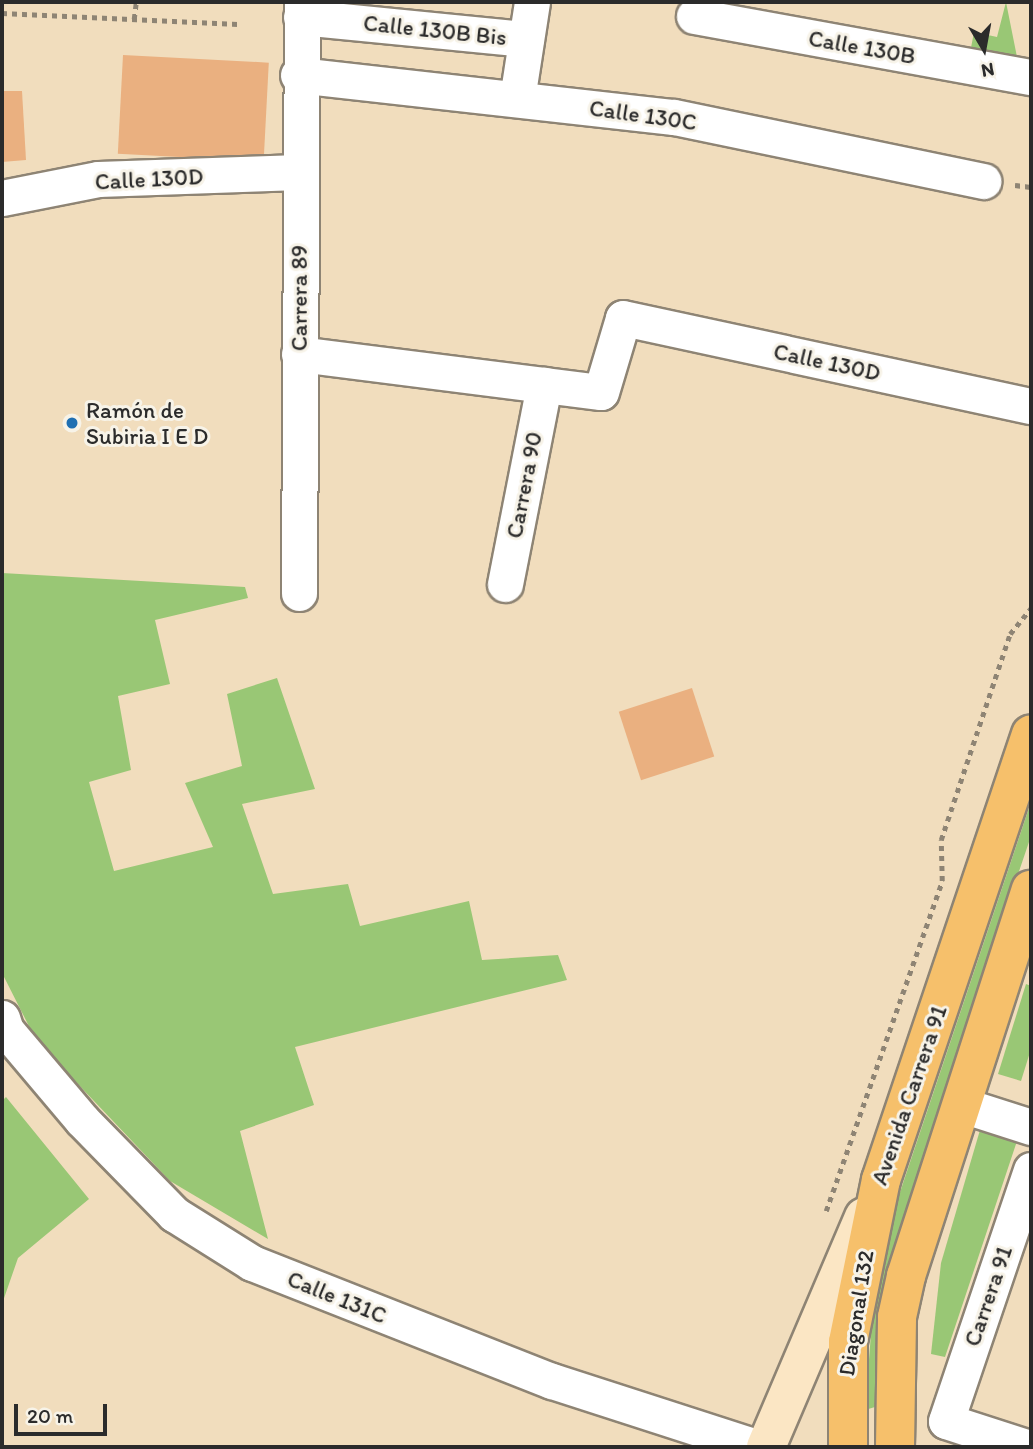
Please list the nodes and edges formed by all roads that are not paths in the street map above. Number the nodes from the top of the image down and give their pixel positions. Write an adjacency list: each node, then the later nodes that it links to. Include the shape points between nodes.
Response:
1 (532, 2): 4 (street)
2 (301, 9): 4 (street, Calle 130B Bis); 5 (street, Carrera 89)
3 (694, 16): 6 (street, Calle 130B)
4 (526, 39): 7 (street)
5 (298, 75): 7 (street, Calle 130C); 8 (street, Carrera 89)
6 (1031, 77)
7 (517, 99): 9 (street, Calle 130C, via 674,117)
8 (299, 172): 10 (street, Calle 130D, via 99,179); 11 (street, Carrera 89)
9 (983, 181)
10 (2, 198)
11 (299, 354): 12 (street); 15 (street, Carrera 89)
12 (544, 385): 13 (street, Calle 130D, via 601,393 623,318); 14 (street, Carrera 90)
13 (1031, 406)
14 (505, 584)
15 (299, 593)
16 (1031, 735): 22 (main road, Avenida Carrera 91)
17 (1031, 890): 19 (main road)
18 (2, 1018): 24 (street, Calle 131C, via 6,1030 82,1120 174,1213 252,1263 552,1381)
19 (962, 1105): 20 (street); 23 (main road, via 897,1317)
20 (1031, 1126)
21 (1031, 1170): 27 (street, Carrera 91, via 946,1421)
22 (881, 1180): 25 (main road, Avenida Carrera 91); 26 (main road, Diagonal 132, via 848,1342)
23 (889, 1442)
24 (757, 1447)
25 (766, 1447)
26 (848, 1447)
27 (1027, 1447)

